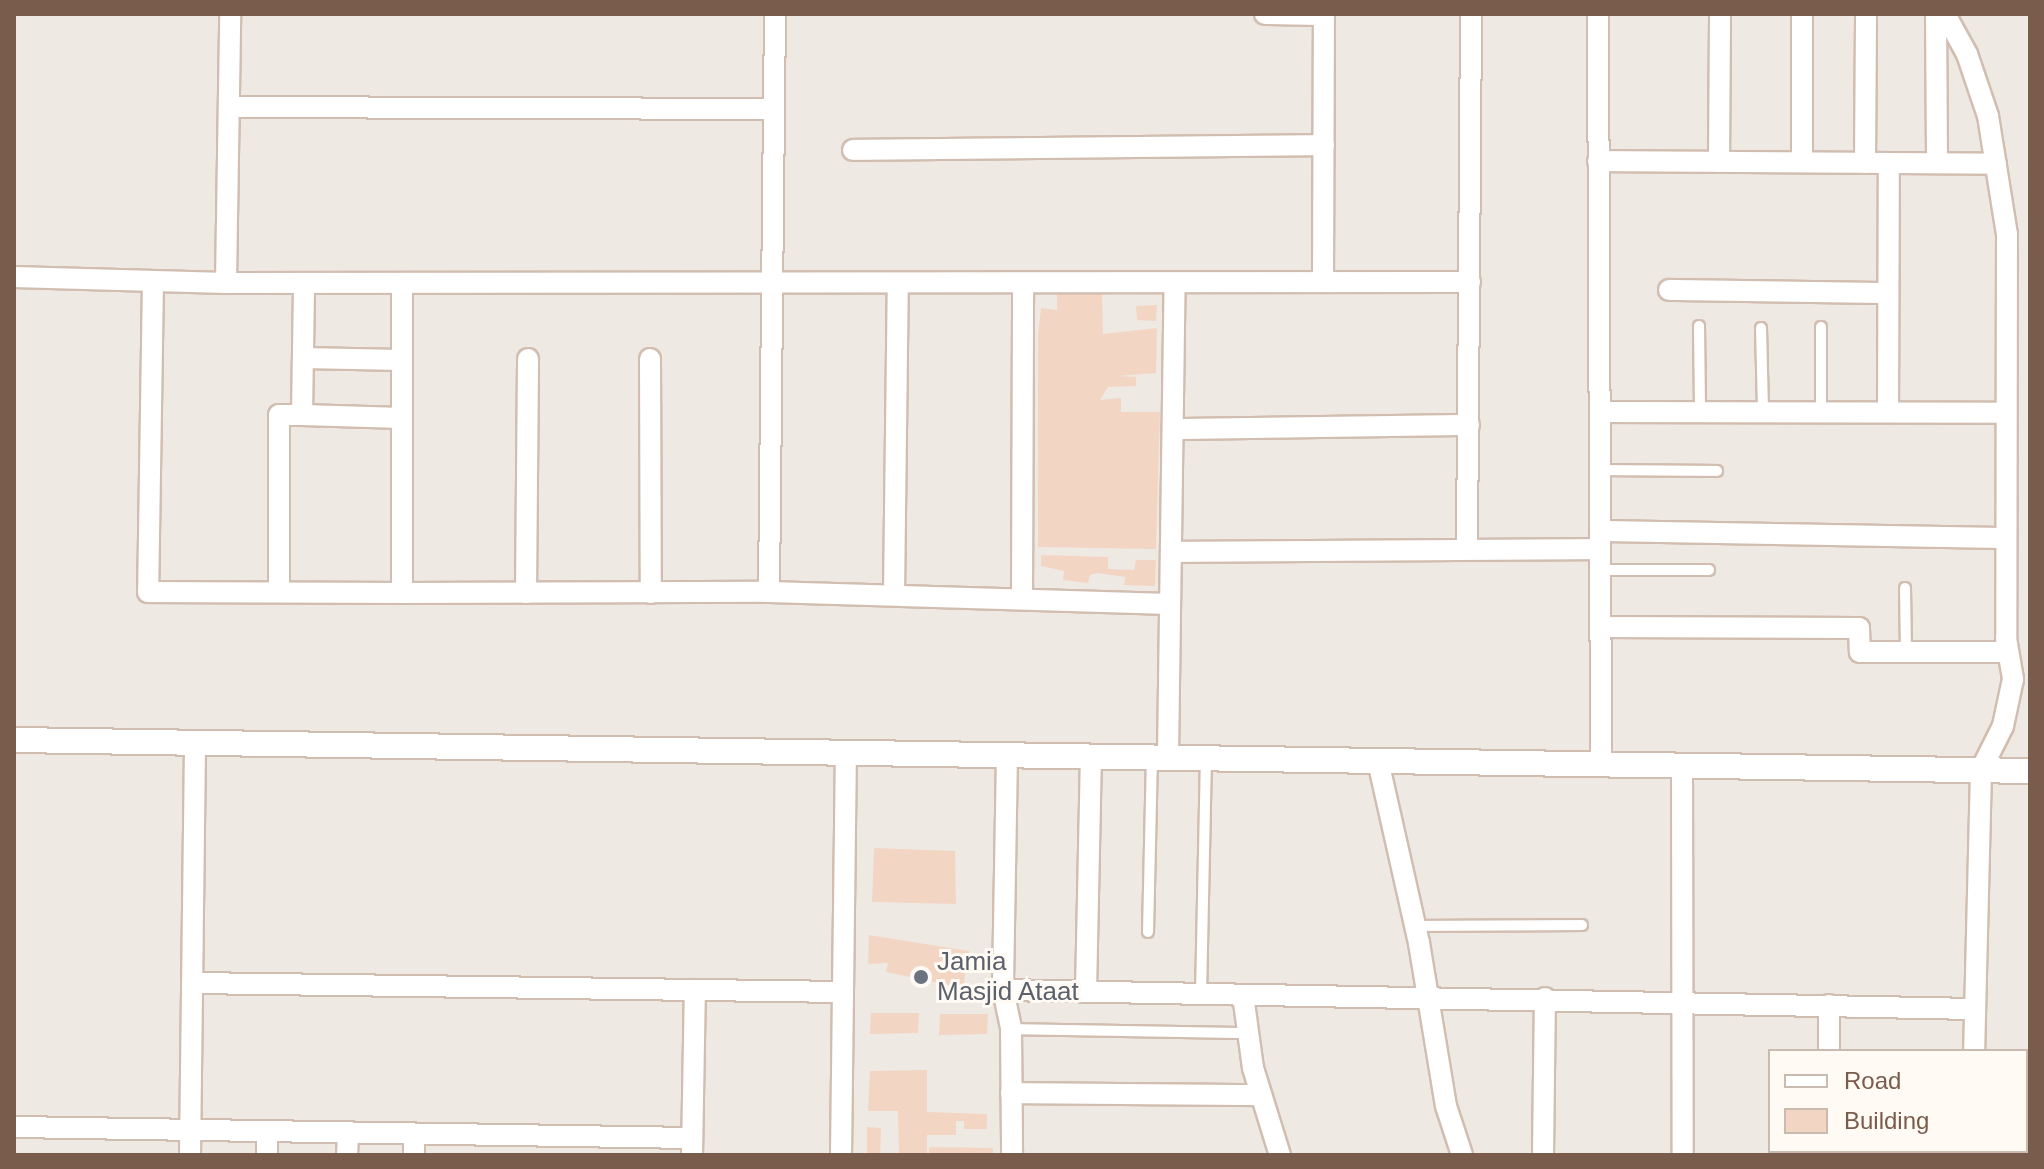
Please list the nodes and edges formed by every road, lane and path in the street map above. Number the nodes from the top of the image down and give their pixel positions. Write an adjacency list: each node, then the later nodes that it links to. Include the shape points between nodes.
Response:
1 (230, 14): 12 (street)
2 (775, 14): 13 (street)
3 (1265, 14): 4 (street)
4 (1324, 14): 14 (street)
5 (1471, 14): 26 (street)
6 (1598, 14): 16 (street)
7 (1720, 14): 17 (street)
8 (1802, 14): 18 (street)
9 (1866, 14): 19 (street)
10 (1936, 14): 21 (street)
11 (1945, 14): 22 (street, via 1984,104)
12 (229, 107): 13 (street); 27 (street)
13 (773, 109): 30 (street)
14 (1324, 145): 15 (street); 25 (street)
15 (853, 150)
16 (1598, 161): 17 (street); 43 (street)
17 (1719, 162): 18 (street)
18 (1802, 162): 19 (street)
19 (1865, 163): 20 (street)
20 (1889, 163): 21 (street); 35 (street)
21 (1937, 163): 22 (street)
22 (1996, 164): 48 (street, via 2007,234)
23 (14, 277): 24 (street)
24 (153, 281): 27 (street); 62 (street, via 148,592)
25 (1323, 282): 26 (street); 32 (street)
26 (1470, 282): 51 (street)
27 (226, 283): 28 (street)
28 (304, 283): 29 (street); 39 (street)
29 (402, 283): 30 (street); 42 (street)
30 (769, 283): 31 (street); 63 (street)
31 (898, 283): 33 (street); 67 (street)
32 (1175, 283): 33 (street); 52 (street)
33 (1023, 284): 68 (street)
34 (1669, 290): 35 (street)
35 (1888, 293): 47 (street)
36 (1699, 326): 44 (lane)
37 (1821, 327): 46 (lane)
38 (1761, 328): 45 (lane)
39 (303, 358): 42 (street); 49 (street)
40 (528, 359): 65 (street)
41 (650, 359): 66 (street)
42 (402, 360): 50 (street)
43 (1600, 412): 44 (street); 53 (street)
44 (1700, 412): 45 (street)
45 (1763, 412): 46 (street)
46 (1821, 412): 47 (street)
47 (1888, 412): 48 (street)
48 (2005, 413): 55 (street)
49 (302, 415): 50 (street); 62 (street, via 279,415)
50 (402, 418): 64 (street)
51 (1469, 425): 52 (street); 57 (street)
52 (1173, 429): 58 (street)
53 (1600, 470): 54 (lane); 56 (street)
54 (1717, 471)
55 (2005, 538): 56 (street); 72 (street)
56 (1600, 540): 57 (street); 59 (street)
57 (1467, 548): 58 (street)
58 (1171, 552): 69 (street)
59 (1600, 570): 60 (lane); 70 (street)
60 (1709, 570)
61 (1905, 588): 71 (lane)
62 (279, 592): 64 (street)
63 (769, 592): 66 (street); 67 (street)
64 (402, 593): 65 (street)
65 (526, 593): 66 (street)
66 (651, 593)
67 (894, 595): 68 (street)
68 (1022, 598): 69 (street)
69 (1170, 604): 78 (street)
70 (1601, 627): 71 (street, via 1859,628 1860,652); 81 (street)
71 (1906, 652): 72 (street)
72 (2008, 652): 83 (street, via 2013,679 2005,715)
73 (14, 740): 74 (street)
74 (195, 742): 75 (street); 88 (street)
75 (846, 752): 76 (street); 91 (street)
76 (1007, 755): 77 (street); 90 (street)
77 (1091, 756): 78 (street); 92 (street)
78 (1160, 756): 79 (street); 87 (lane)
79 (1206, 757): 80 (street); 93 (lane)
80 (1378, 761): 81 (street); 86 (street)
81 (1601, 764): 82 (street)
82 (1682, 765): 83 (street); 97 (street)
83 (1981, 770): 84 (street); 99 (street)
84 (2030, 771)
85 (1582, 925): 86 (lane)
86 (1415, 926): 95 (street)
87 (1148, 932)
88 (192, 983): 89 (street); 107 (street)
89 (695, 990): 91 (street); 113 (street)
90 (1003, 990): 92 (street); 100 (street)
91 (843, 992): 117 (street)
92 (1086, 992): 93 (street)
93 (1201, 995): 94 (street)
94 (1243, 995): 95 (street); 101 (street)
95 (1428, 995): 96 (street); 120 (street, via 1446,1106)
96 (1545, 998): 97 (street); 121 (street)
97 (1682, 1001): 98 (street); 122 (street)
98 (1829, 1005): 99 (street); 102 (street)
99 (1974, 1009): 103 (street)
100 (1011, 1029): 101 (lane); 104 (street)
101 (1248, 1033): 105 (street)
102 (1829, 1049)
103 (1974, 1049)
104 (1011, 1093): 105 (street); 118 (street)
105 (1261, 1095): 119 (street)
106 (14, 1127): 107 (street)
107 (190, 1131): 108 (street); 114 (street)
108 (267, 1132): 109 (street); 115 (street)
109 (348, 1134): 110 (street); 116 (street)
110 (414, 1145): 111 (street)
111 (476, 1145): 112 (street)
112 (542, 1146): 113 (street)
113 (692, 1146)
114 (190, 1155)
115 (267, 1155)
116 (347, 1155)
117 (841, 1155)
118 (1012, 1155)
119 (1280, 1155)
120 (1462, 1155)
121 (1543, 1155)
122 (1683, 1155)

